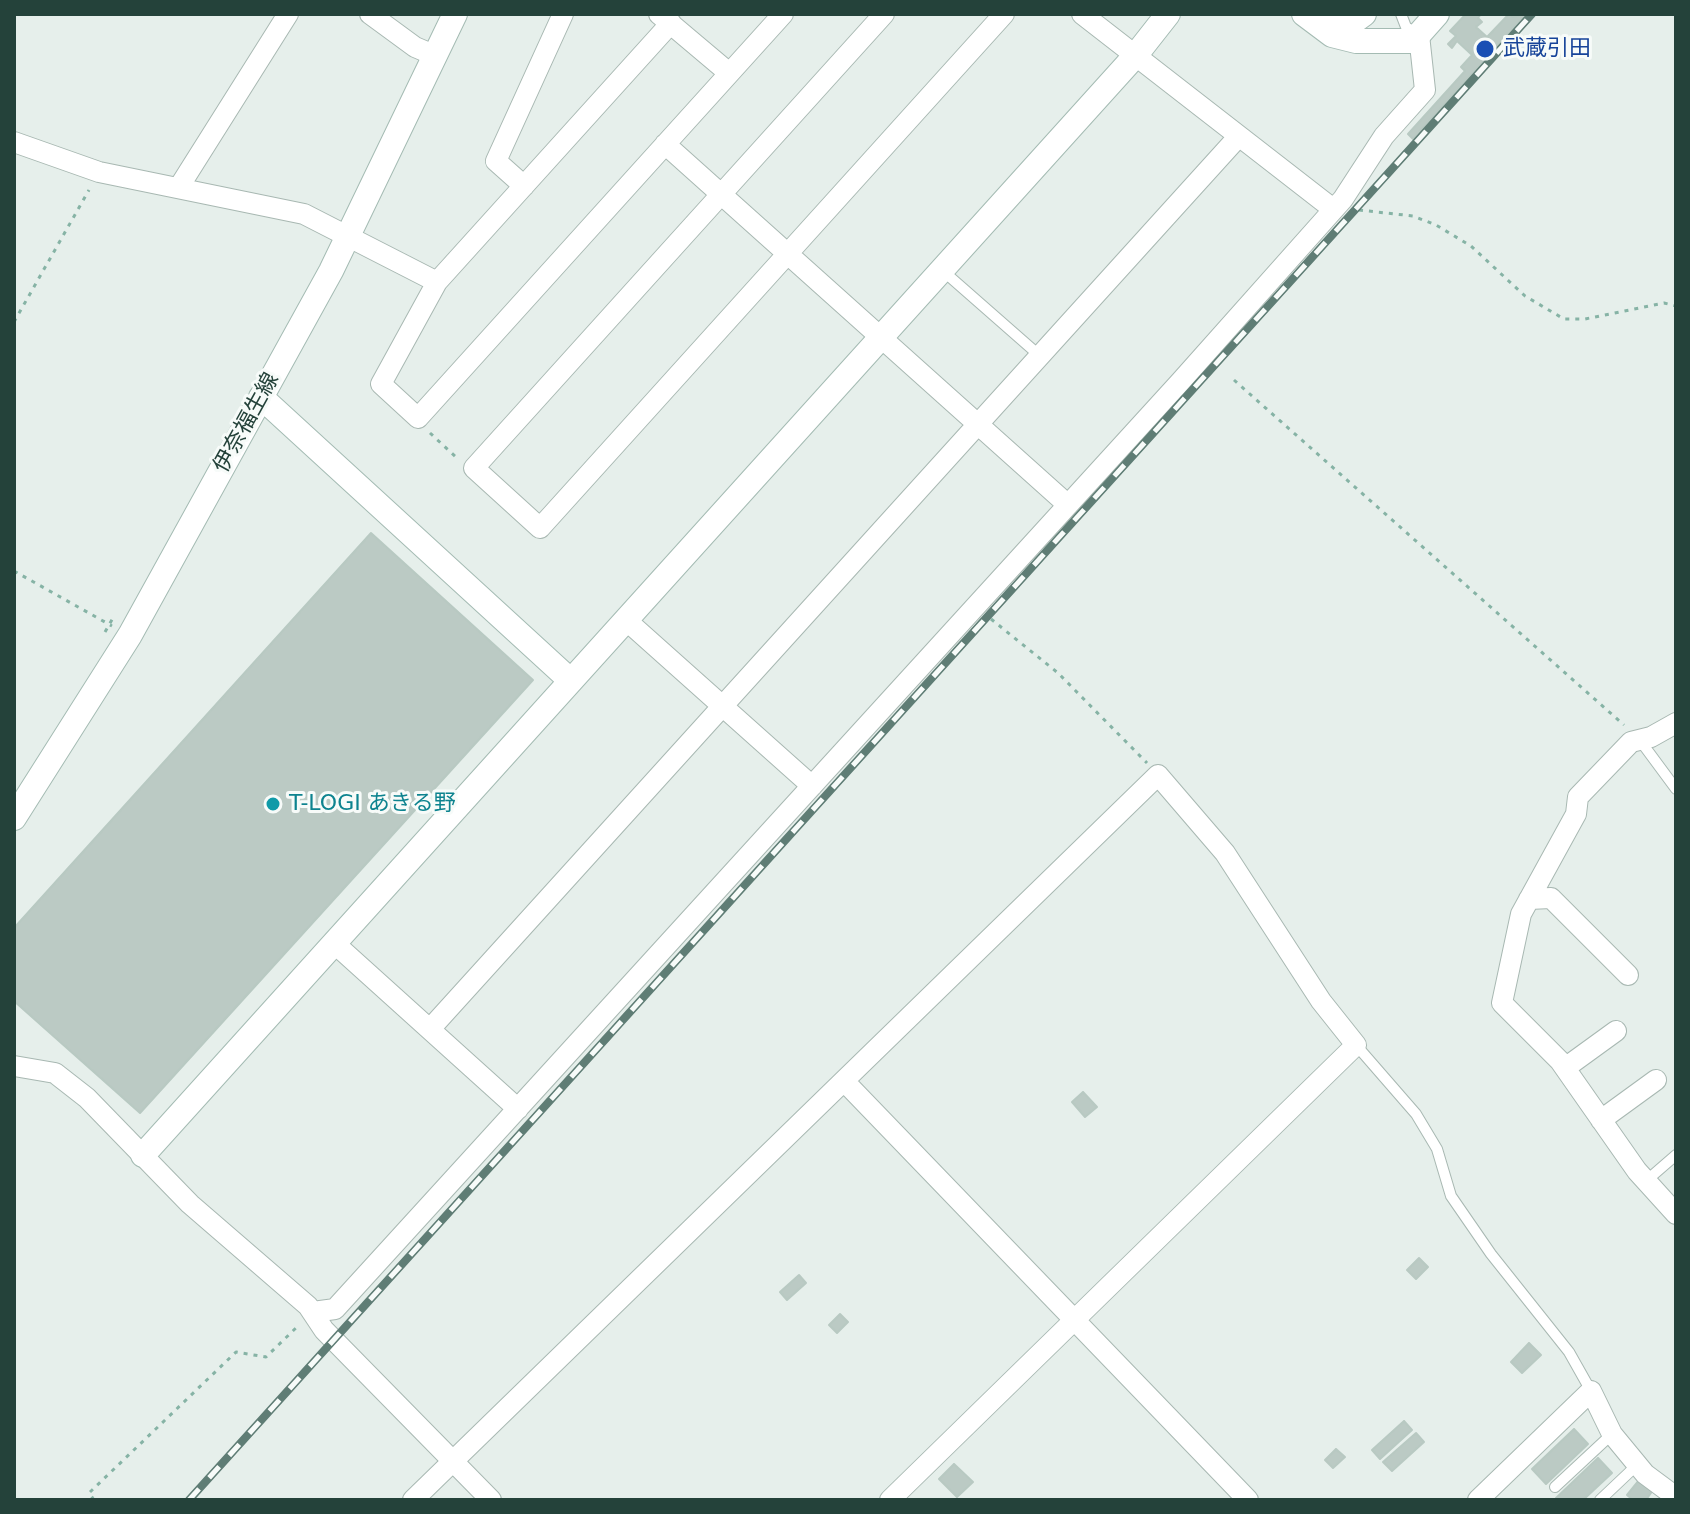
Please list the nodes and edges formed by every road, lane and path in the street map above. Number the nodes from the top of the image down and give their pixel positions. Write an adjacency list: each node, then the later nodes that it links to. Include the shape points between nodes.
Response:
1 (288, 14): 24 (street)
2 (370, 14): 16 (street)
3 (455, 14): 16 (street, 伊奈福生線)
4 (563, 14): 23 (street, via 496,161)
5 (783, 14): 18 (street)
6 (884, 14): 25 (street)
7 (1004, 14): 28 (street)
8 (1082, 14): 17 (street)
9 (1168, 14): 17 (street)
10 (1364, 14): 14 (street, via 1349,25)
11 (1401, 14): 15 (lane, via 1406,27)
12 (1437, 14): 15 (street)
13 (665, 18): 18 (street); 23 (street)
14 (1309, 18): 15 (street, via 1345,40 1413,41)
15 (1419, 35): 26 (street, via 1425,90 1384,136)
16 (436, 56): 27 (street, 伊奈福生線)
17 (1135, 56): 19 (street); 29 (street)
18 (729, 73): 21 (street)
19 (1239, 136): 26 (street); 34 (street)
20 (14, 142): 22 (street)
21 (665, 144): 25 (street); 37 (street)
22 (99, 172): 24 (street); 32 (path)
23 (524, 186): 30 (street)
24 (179, 187): 27 (street, via 304,214)
25 (721, 194): 28 (street); 39 (street)
26 (1338, 204): 31 (path, via 1436,225 1471,246 1525,296 1564,319 1664,303); 40 (street)
27 (349, 236): 30 (street); 36 (street, 伊奈福生線)
28 (787, 254): 33 (street); 39 (street, via 540,528)
29 (942, 270): 33 (street); 34 (lane)
30 (437, 282): 37 (street, via 381,384)
31 (1676, 306)
32 (14, 322)
33 (880, 338): 38 (street); 43 (street)
34 (1040, 356): 38 (street)
35 (1234, 380): 49 (path)
36 (261, 397): 44 (street, 伊奈福生線); 46 (street)
37 (418, 418): 39 (path)
38 (977, 425): 40 (street); 47 (street)
39 (474, 468)
40 (1068, 505): 42 (street)
41 (14, 571): 44 (path)
42 (976, 606): 50 (path, via 1058,673); 51 (street)
43 (626, 620): 46 (street); 47 (street)
44 (117, 626): 45 (path); 53 (street, 伊奈福生線)
45 (105, 632)
46 (571, 681): 55 (street)
47 (723, 706): 51 (street); 57 (street)
48 (1676, 723): 49 (street)
49 (1638, 738): 52 (lane); 54 (street, via 1578,797 1576,814)
50 (1158, 775): 59 (street, via 1225,853 1321,1001); 63 (street)
51 (812, 786): 64 (street)
52 (1676, 789)
53 (14, 818)
54 (1529, 899): 56 (street, via 1551,898); 61 (street, via 1502,1003)
55 (334, 943): 57 (street); 66 (street)
56 (1628, 975)
57 (430, 1029): 64 (street)
58 (1616, 1031): 61 (street)
59 (1356, 1045): 71 (street); 72 (lane, via 1416,1114 1437,1149 1451,1196 1569,1352)
60 (14, 1066): 66 (street, via 64,1078)
61 (1565, 1068): 65 (street)
62 (1656, 1080): 65 (street)
63 (844, 1081): 71 (street); 74 (street)
64 (518, 1109): 70 (street, via 335,1309)
65 (1601, 1120): 68 (street)
66 (143, 1155): 70 (street, via 190,1204)
67 (1676, 1155): 68 (lane)
68 (1646, 1181): 69 (street)
69 (1676, 1214)
70 (313, 1312): 74 (street, via 324,1330); 78 (path, via 266,1357 236,1352 89,1493)
71 (1075, 1321): 81 (street); 82 (street)
72 (1591, 1391): 73 (street); 83 (street)
73 (1612, 1434): 75 (street); 76 (lane)
74 (452, 1462): 79 (street); 80 (street)
75 (1637, 1465): 77 (street); 84 (lane)
76 (1555, 1487)
77 (1676, 1497)
78 (94, 1500)
79 (413, 1500)
80 (491, 1500)
81 (890, 1500)
82 (1248, 1500)
83 (1478, 1500)
84 (1600, 1500)

